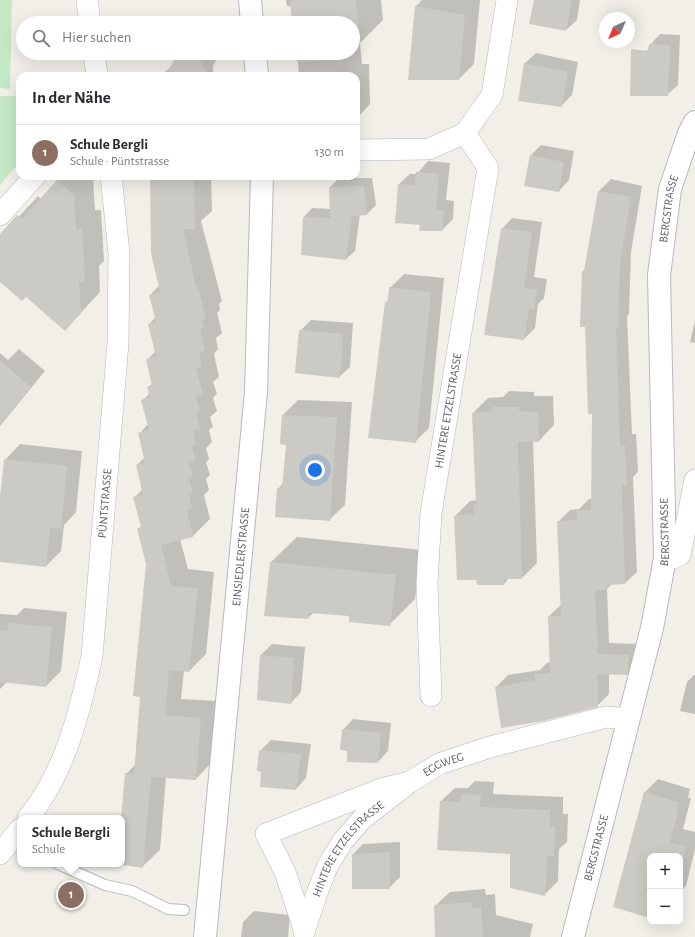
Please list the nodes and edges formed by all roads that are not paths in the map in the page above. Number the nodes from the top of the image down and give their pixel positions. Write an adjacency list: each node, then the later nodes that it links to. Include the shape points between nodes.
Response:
1 (87, 0): 4 (street)
2 (250, 0): 5 (street)
3 (507, 0): 11 (street, via 492,95)
4 (89, 16)
5 (251, 16)
6 (95, 60): 8 (street)
7 (256, 60): 9 (street)
8 (96, 72)
9 (257, 72)
10 (695, 122): 18 (street, BERGSTRASSE, via 670,189 659,275)
11 (465, 133): 12 (street, via 429,149); 19 (street, HINTERE ETZELSTRASSE, via 488,168 431,513 428,583)
12 (360, 150)
13 (31, 180): 16 (street)
14 (111, 180): 22 (street, PÜNTSTRASSE, via 119,253 118,343 92,656 83,700 59,766)
15 (262, 180): 29 (street, EINSIEDLERSTRASSE, via 256,392)
16 (0, 215)
17 (695, 480): 18 (street, via 680,555)
18 (665, 558): 20 (street, BERGSTRASSE, via 652,628)
19 (431, 696)
20 (628, 719): 21 (street, EGGWEG, via 606,717 490,747 439,764); 30 (street, BERGSTRASSE)
21 (410, 782): 23 (street, EGGWEG, via 381,789); 28 (street, HINTERE ETZELSTRASSE, via 362,819 343,841 328,865)
22 (30, 815)
23 (266, 834): 28 (street, HINTERE ETZELSTRASSE, via 285,872)
24 (17, 835): 25 (street)
25 (0, 854)
26 (65, 867): 27 (lane, via 105,885 132,891 168,909)
27 (184, 910)
28 (304, 933)
29 (205, 937)
30 (573, 937)

